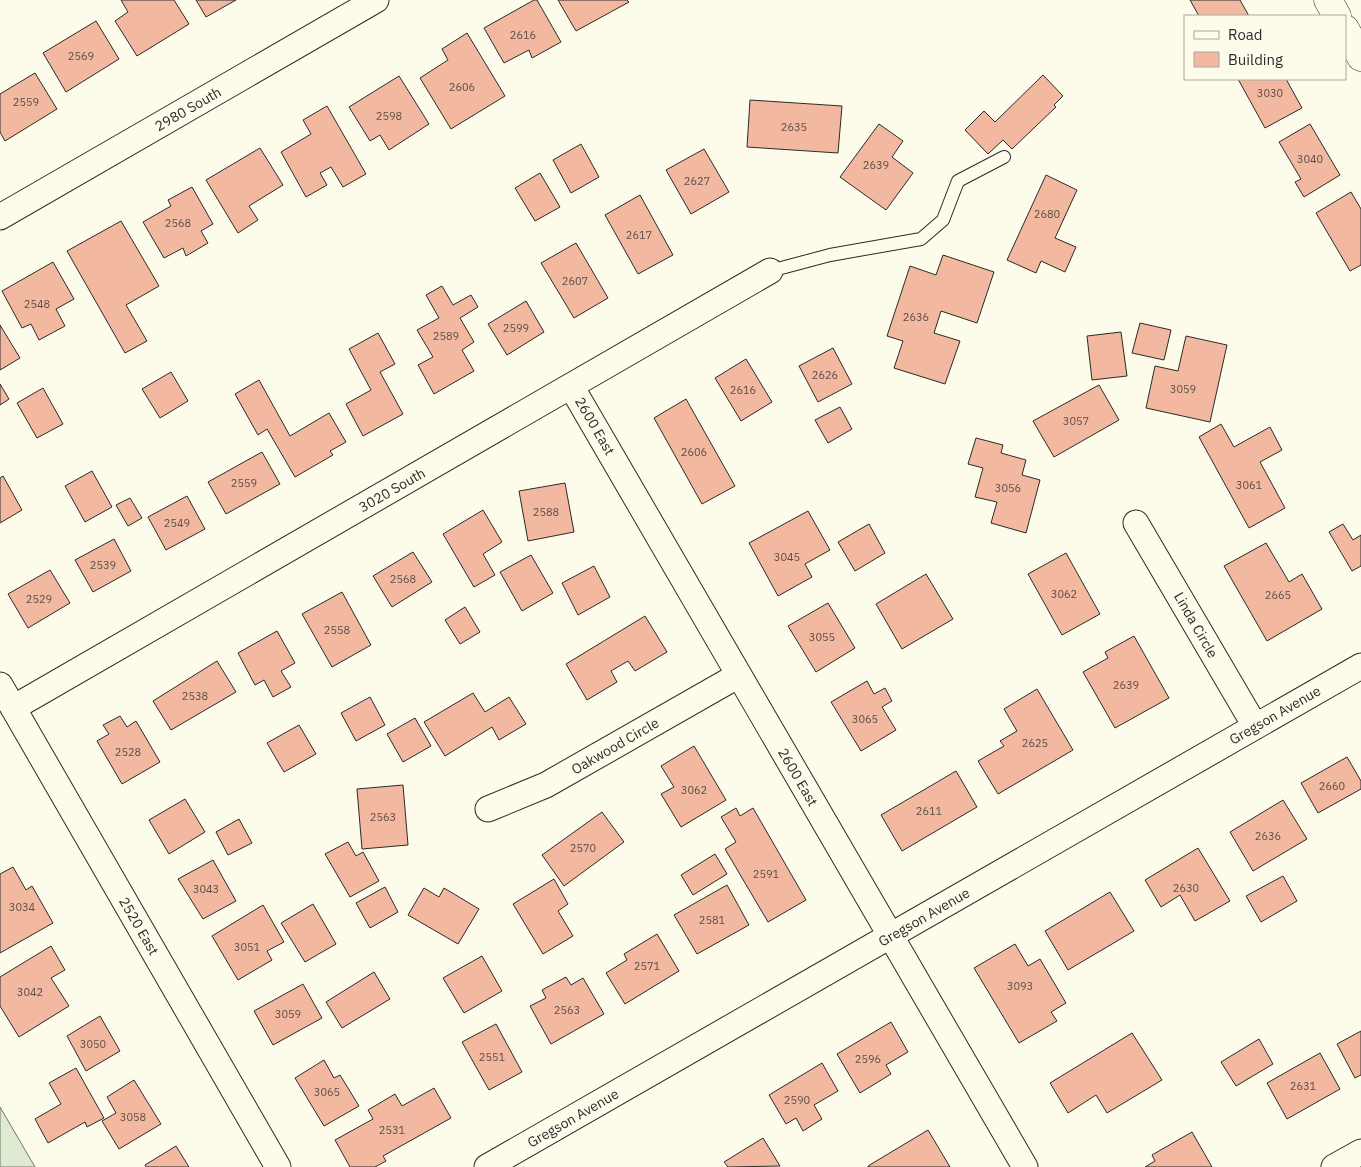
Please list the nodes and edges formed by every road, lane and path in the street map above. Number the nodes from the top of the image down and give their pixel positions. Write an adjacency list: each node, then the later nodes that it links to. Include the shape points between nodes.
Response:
1 (376, 0): 7 (street, 2980 South)
2 (1328, 0): 3 (street)
3 (1336, 15)
4 (1346, 31): 5 (street)
5 (1361, 58)
6 (1004, 158): 8 (lane, via 958,181 943,220 920,239 830,255)
7 (0, 217)
8 (770, 271): 9 (street, 3020 South)
9 (571, 386): 12 (street, 2600 East); 14 (street, 3020 South)
10 (1136, 523): 15 (street, Linda Circle)
11 (1361, 666): 15 (street, Gregson Avenue)
12 (739, 674): 16 (street, Oakwood Circle, via 546,785); 17 (street, 2600 East)
13 (0, 685): 14 (street, 2520 East)
14 (13, 708): 19 (street, 2520 East)
15 (1255, 726): 17 (street, Gregson Avenue)
16 (488, 810)
17 (891, 936): 20 (street, Gregson Avenue); 21 (street, 2600 East)
18 (1361, 1152): 22 (street)
19 (278, 1167)
20 (487, 1167)
21 (1025, 1167)
22 (1334, 1167)

